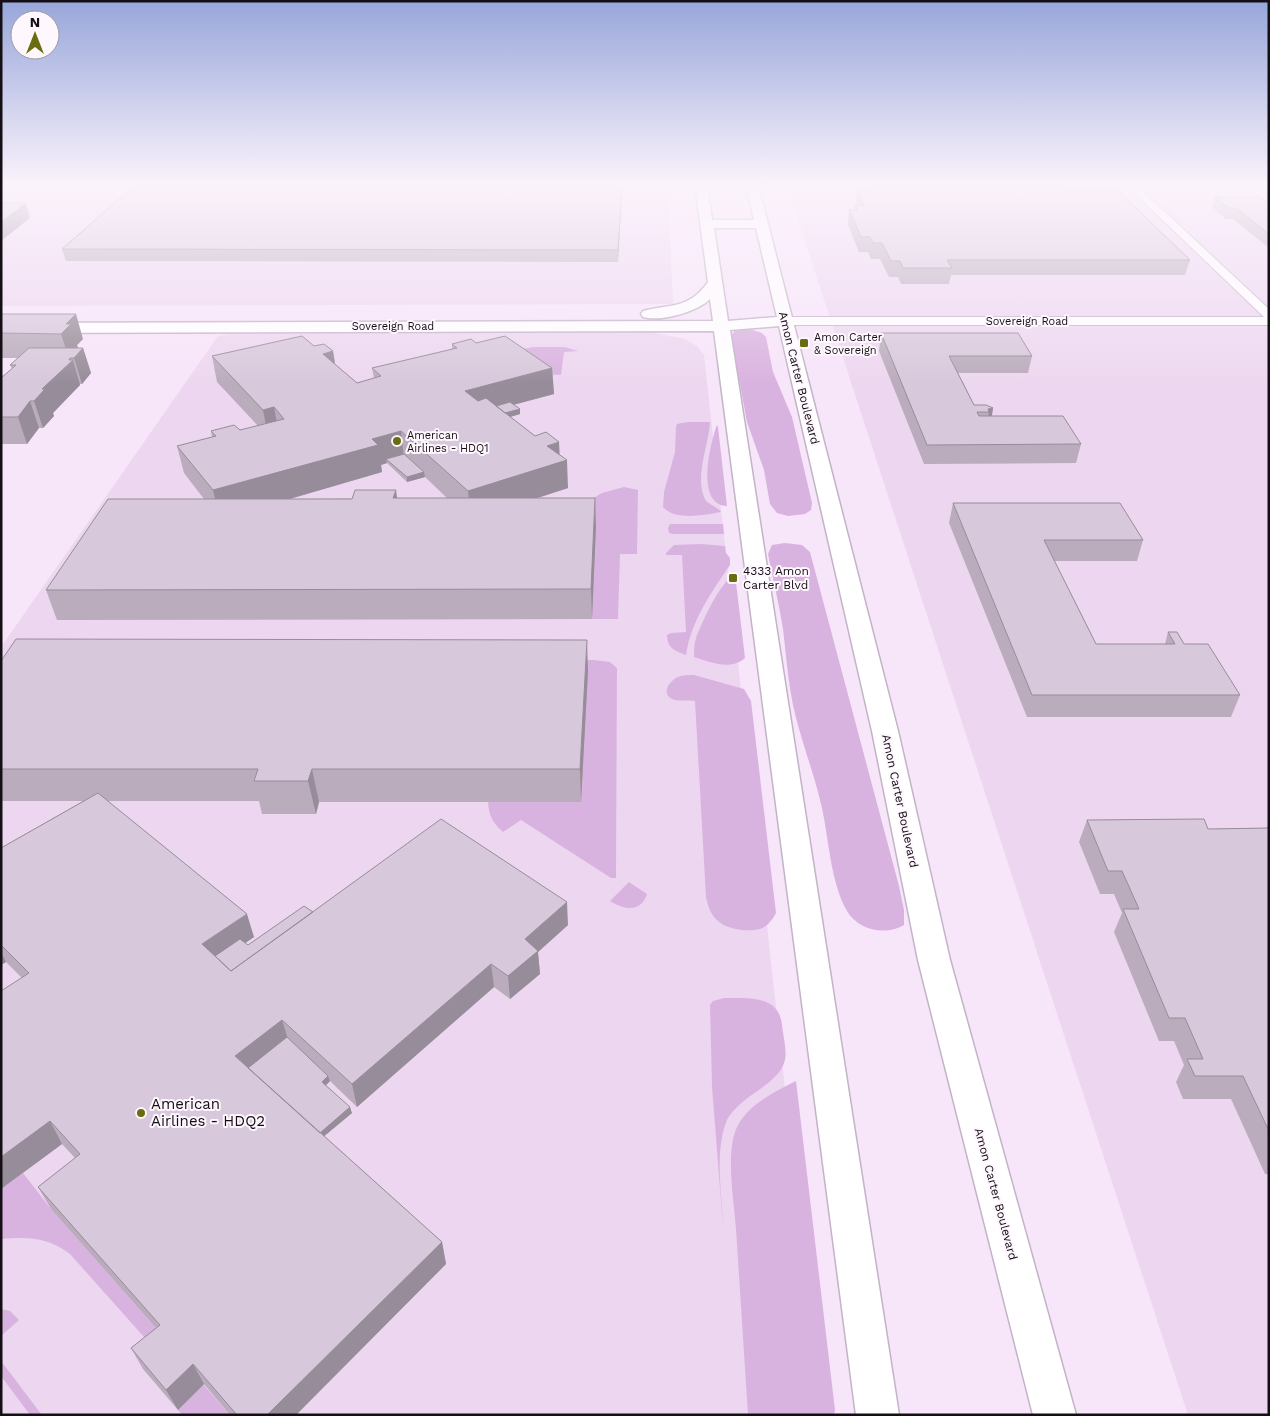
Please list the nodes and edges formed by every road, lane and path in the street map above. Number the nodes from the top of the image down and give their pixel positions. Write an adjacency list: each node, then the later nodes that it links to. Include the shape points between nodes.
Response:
1 (710, 251): 4 (street)
2 (767, 251): 10 (street, Amon Carter Boulevard)
3 (1200, 251): 7 (street)
4 (714, 284): 6 (street, via 708,295 686,308 661,313); 9 (street)
5 (1, 315): 6 (street, Sovereign Road)
6 (594, 316): 9 (street, Sovereign Road)
7 (1269, 316)
8 (1269, 320): 10 (street, Sovereign Road)
9 (720, 321): 10 (street, Sovereign Road); 11 (street, Sovereign Road); 13 (street)
10 (785, 321): 15 (street, Amon Carter Boulevard, via 885,731 934,960)
11 (664, 326): 12 (street, Sovereign Road); 13 (street)
12 (1, 328)
13 (713, 350): 14 (street)
14 (878, 1415)
15 (1055, 1415)

